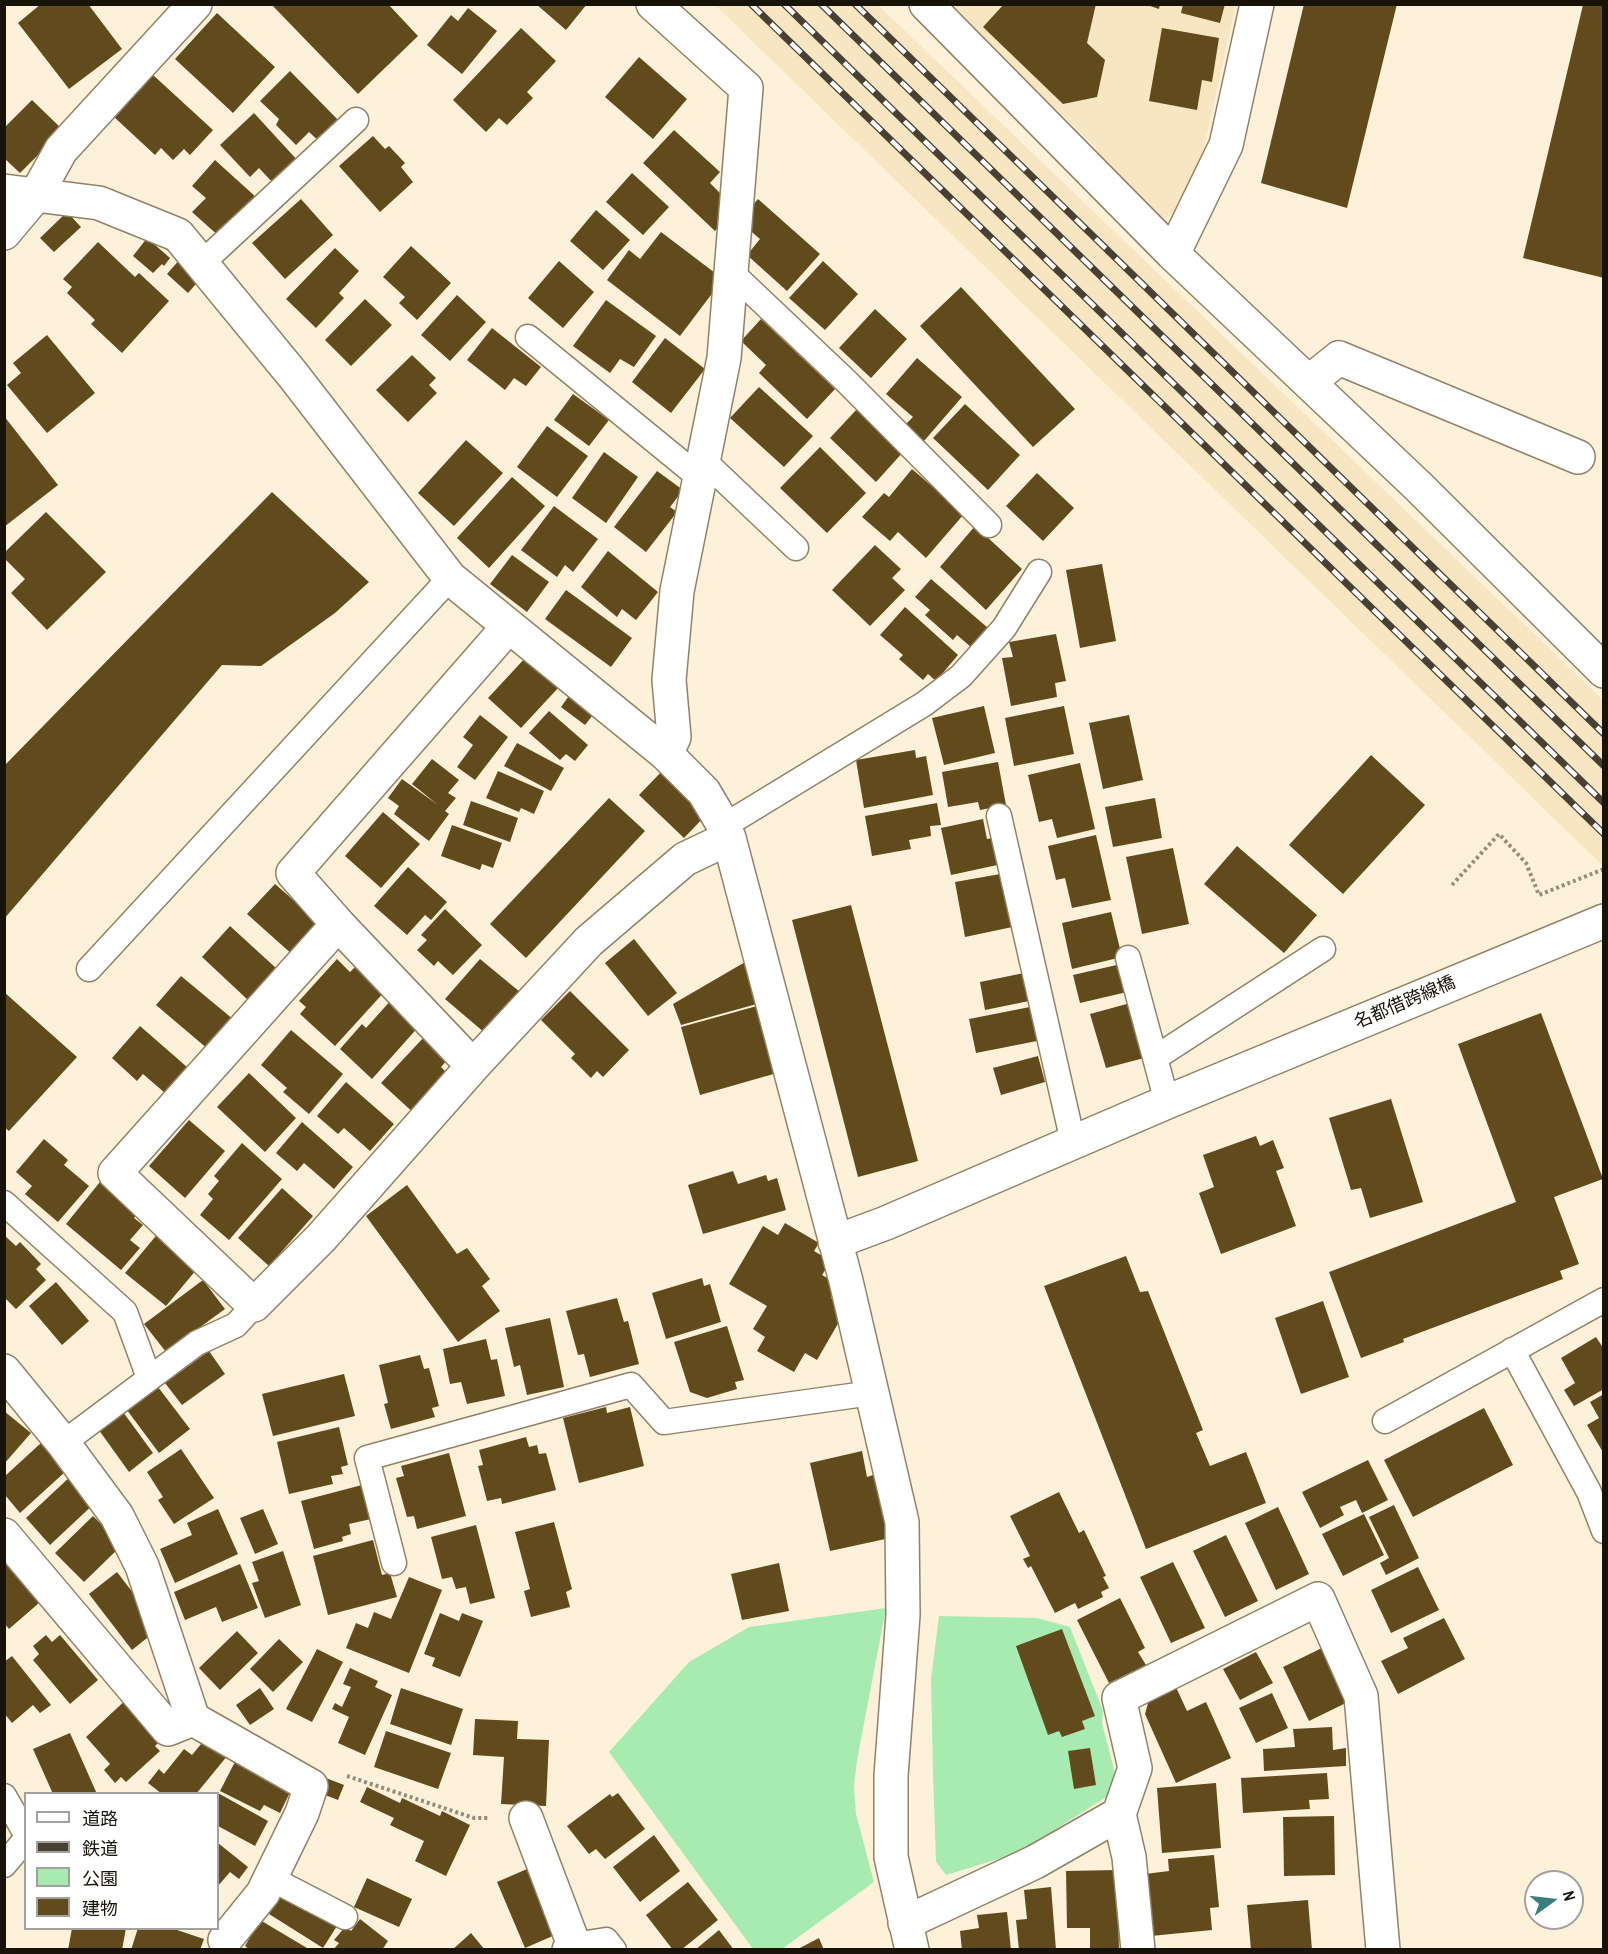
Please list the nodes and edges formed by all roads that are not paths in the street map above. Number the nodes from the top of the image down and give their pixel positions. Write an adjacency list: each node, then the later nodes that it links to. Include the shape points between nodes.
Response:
1 (195, 4): 6 (street)
2 (652, 4): 10 (street, via 746,88)
3 (926, 4): 8 (street)
4 (1257, 4): 8 (street, via 1226,145)
5 (356, 120): 9 (lane)
6 (20, 193): 7 (street); 9 (street, via 99,203 178,235)
7 (4, 233)
8 (1173, 254): 12 (street)
9 (202, 263): 18 (street)
10 (732, 273): 14 (street, via 724,358); 15 (lane)
11 (528, 337): 14 (lane)
12 (1309, 382): 13 (street, via 1339,358); 20 (street)
13 (1578, 457)
14 (701, 468): 16 (lane); 21 (street, via 677,591 669,680 674,736)
15 (989, 525)
16 (796, 548)
17 (1040, 572): 23 (lane, via 1004,628 961,676)
18 (450, 578): 19 (street); 28 (lane)
19 (509, 626): 21 (street); 25 (street, via 292,873)
20 (1604, 670)
21 (666, 754): 23 (street, via 704,792)
22 (999, 816): 32 (lane)
23 (726, 832): 30 (street, via 685,859 588,941); 34 (street)
24 (1604, 921): 31 (street, 名都借跨線橋)
25 (338, 924): 30 (street); 36 (street, via 115,1173)
26 (1323, 950): 29 (lane)
27 (1128, 958): 29 (lane)
28 (89, 969)
29 (1155, 1058): 31 (lane)
30 (473, 1066): 36 (street, via 321,1238)
31 (1167, 1102): 32 (street, 名都借跨線橋)
32 (1073, 1142): 34 (street, 名都借跨線橋)
33 (4, 1203): 39 (lane, via 124,1312)
34 (835, 1242): 40 (street)
35 (1604, 1300): 37 (lane)
36 (254, 1305): 39 (lane, via 236,1325 197,1343)
37 (1512, 1350): 41 (lane); 43 (lane)
38 (4, 1371): 42 (street)
39 (150, 1378): 42 (lane)
40 (872, 1393): 46 (lane, via 664,1422 632,1385 367,1458); 56 (street, via 902,1521 903,1615 891,1776 891,1857)
41 (1385, 1421)
42 (63, 1443): 47 (street, via 117,1515 142,1566)
43 (1596, 1488): 44 (lane)
44 (1604, 1531)
45 (4, 1535): 47 (street, via 168,1729)
46 (394, 1563)
47 (193, 1719): 54 (street, via 311,1786)
48 (4, 1796): 51 (lane)
49 (1119, 1814): 56 (street); 60 (street, via 1129,1857); 61 (street, via 1135,1768 1119,1698 1318,1599 1361,1696)
50 (526, 1818): 58 (street)
51 (24, 1833)
52 (24, 1839): 53 (lane)
53 (4, 1864)
54 (270, 1878): 55 (lane); 57 (street, via 263,1893)
55 (345, 1917)
56 (909, 1936)
57 (225, 1940)
58 (572, 1947): 59 (lane, via 606,1940)
59 (614, 1950)
60 (1138, 1950)
61 (1383, 1950)

